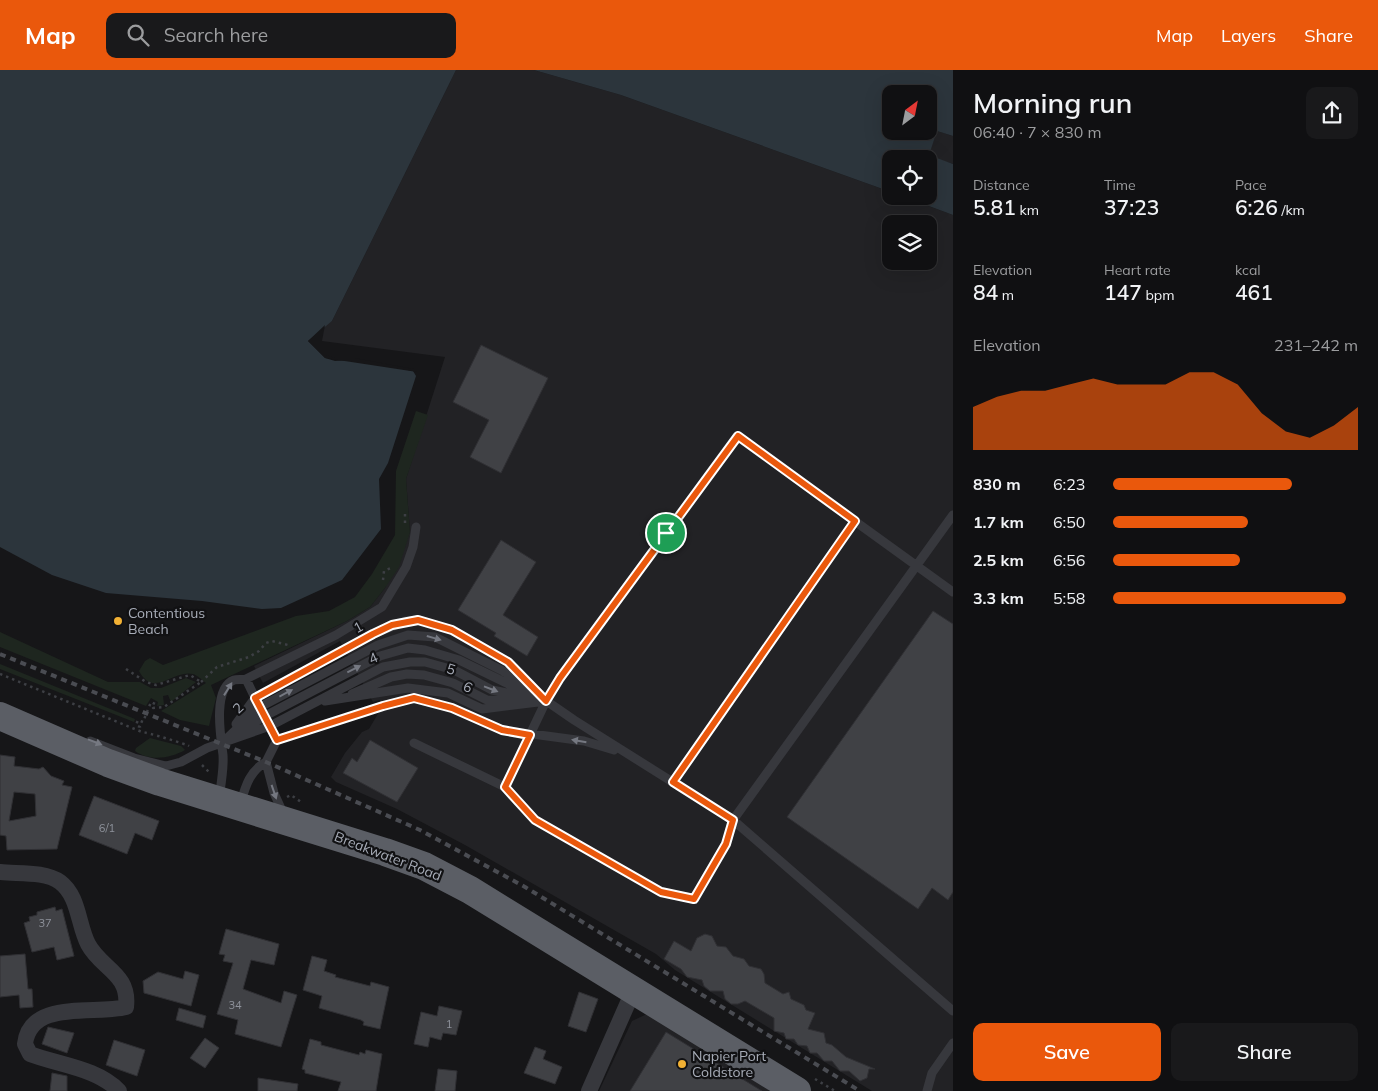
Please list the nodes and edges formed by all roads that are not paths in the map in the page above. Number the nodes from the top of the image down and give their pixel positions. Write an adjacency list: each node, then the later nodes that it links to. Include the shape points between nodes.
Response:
1 (952, 518): 4 (lane)
2 (855, 521): 4 (lane); 9 (lane, via 738,436); 23 (lane)
3 (416, 527): 6 (lane, via 406,567 382,607 336,635)
4 (916, 566): 5 (lane); 27 (lane)
5 (953, 592)
6 (246, 680): 8 (lane); 20 (lane, one-way to 6, via 219,720 224,692 233,681)
7 (348, 696): 9 (lane, 6, via 408,688 448,693 482,709); 9 (lane, 5, via 391,677 407,674 453,683 487,700); 10 (lane)
8 (255, 698): 9 (lane, 1, via 373,634 399,623 418,620 452,630 508,662); 12 (lane); 20 (lane, 1)
9 (546, 701): 10 (lane, 4, one-way to 9, via 383,667 410,662 425,662 454,670 492,690); 12 (lane, 2, one-way to 9, via 378,645 408,635 435,637 450,643 503,671); 14 (lane, one-way to 9, via 380,656 408,648 459,660); 16 (lane); 21 (lane)
10 (312, 704): 15 (lane, 4)
11 (0, 706): 13 (lane)
12 (260, 707): 14 (lane); 20 (lane, 2)
13 (9, 715): 25 (highway, Breakwater Road, via 108,762)
14 (265, 716): 15 (lane); 20 (lane)
15 (270, 726): 18 (lane); 20 (lane, 4)
16 (530, 735): 18 (lane, via 502,730 452,708 414,698); 21 (lane, one-way to 16, via 584,741); 24 (lane)
17 (80, 737): 20 (lane, one-way to 20, via 134,758 166,766)
18 (277, 740): 22 (lane)
19 (414, 743): 24 (lane)
20 (220, 744): 25 (lane)
21 (626, 753): 23 (lane)
22 (266, 762): 25 (lane, via 255,768 246,785); 26 (lane, one-way to 26, via 274,793)
23 (673, 782): 27 (lane)
24 (505, 787): 27 (lane, via 535,820 661,892 694,899 726,844)
25 (229, 804): 26 (highway, Breakwater Road)
26 (287, 820): 29 (highway, Breakwater Road, via 424,866 470,890)
27 (733, 820): 30 (lane)
28 (0, 872): 32 (street, via 47,876 60,882 69,891 92,952 114,972 127,994 126,1007 110,1011 56,1012 42,1018 27,1033 25,1044 30,1054 97,1076)
29 (634, 989): 33 (street); 34 (highway, Breakwater Road)
30 (953, 1011)
31 (953, 1043): 35 (lane, via 932,1072)
32 (119, 1091)
33 (589, 1091)
34 (797, 1091)
35 (927, 1091)

